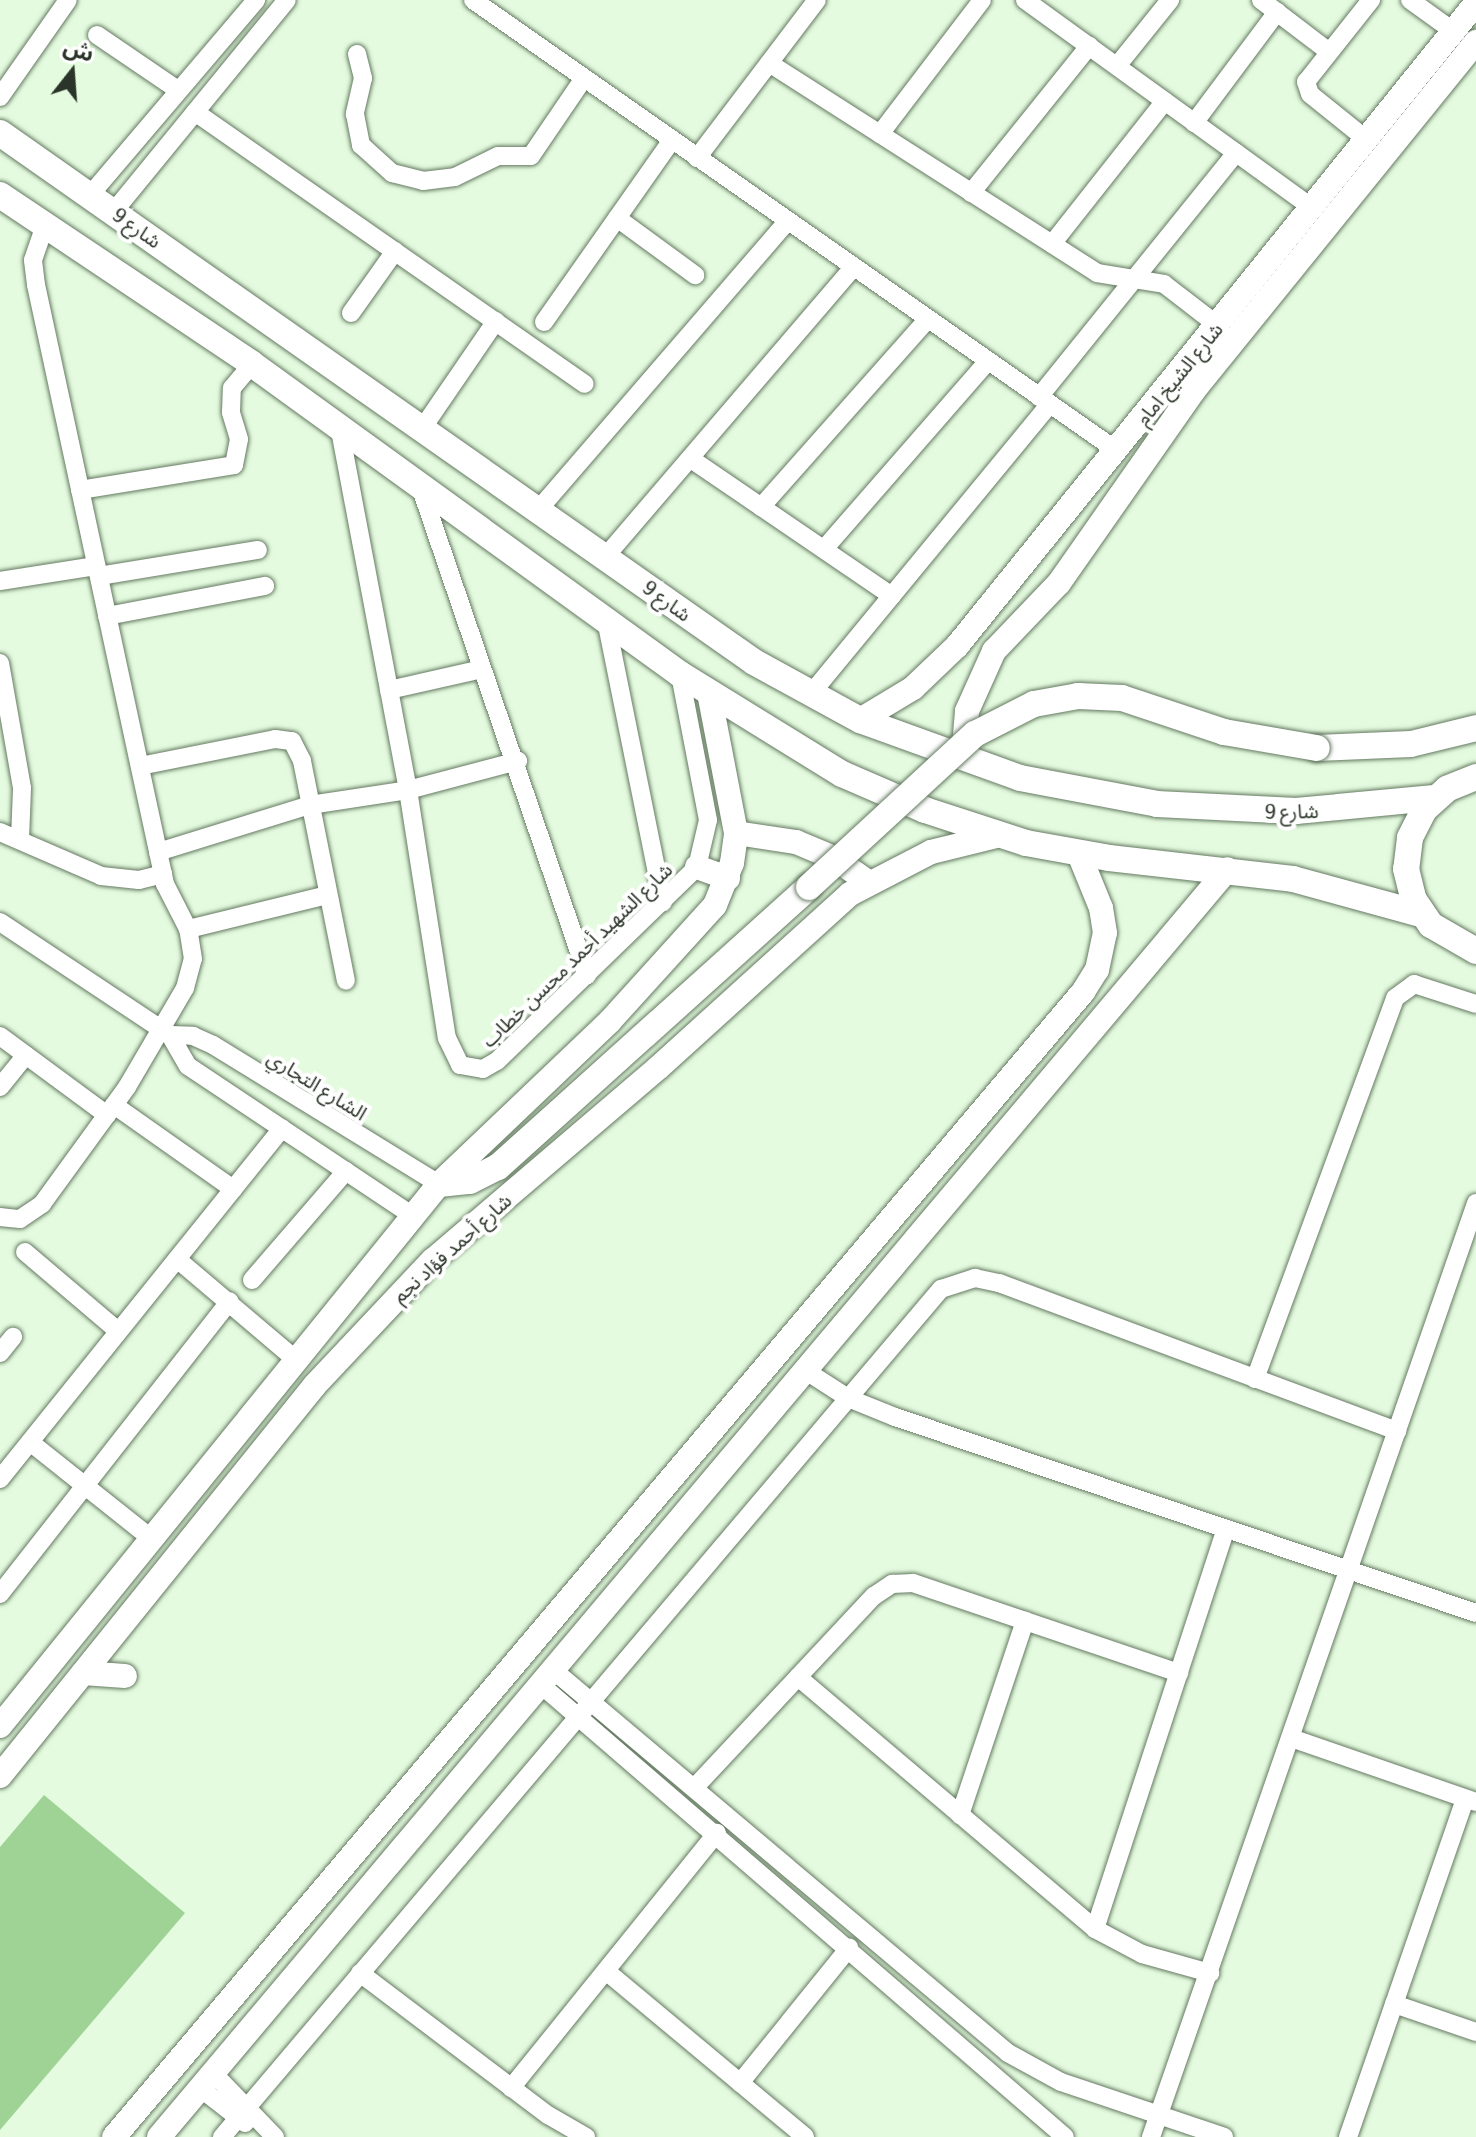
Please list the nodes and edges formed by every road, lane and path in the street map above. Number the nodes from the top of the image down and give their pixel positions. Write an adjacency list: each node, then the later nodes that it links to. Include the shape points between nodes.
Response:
1 (68, 0): 24 (street)
2 (256, 0): 23 (street)
3 (287, 0): 26 (street)
4 (473, 0): 22 (street)
5 (817, 0): 20 (street)
6 (982, 0): 29 (street)
7 (1170, 0): 21 (street)
8 (1261, 0): 13 (street)
9 (1371, 0): 18 (street)
10 (1410, 0): 14 (street)
11 (1033, 2): 17 (street)
12 (1476, 3): 14 (street, شارع الشيخ امام)
13 (1277, 12): 18 (street); 27 (street)
14 (1453, 31): 31 (street, شارع الشيخ امام)
15 (97, 35): 23 (street)
16 (1476, 42): 70 (street, شارع الشيخ امام, via 1194,390)
17 (1089, 46): 21 (street); 34 (street)
18 (1328, 51): 31 (street, via 1307,78 1307,90)
19 (357, 54): 22 (street, via 363,78 355,125 361,145 392,173 423,181 455,177 498,156 531,156)
20 (769, 63): 29 (street); 33 (street)
21 (1117, 66): 25 (street)
22 (584, 78): 30 (street)
23 (178, 90): 35 (street)
24 (0, 97)
25 (1165, 101): 27 (street); 42 (street)
26 (195, 112): 38 (street); 43 (street)
27 (1194, 123): 32 (street)
28 (0, 133): 35 (main road, شارع 9)
29 (880, 134): 34 (street)
30 (672, 140): 33 (street); 39 (street)
31 (1367, 140): 37 (street, شارع الشيخ امام)
32 (1236, 153): 37 (street); 46 (street)
33 (697, 158): 40 (street)
34 (971, 193): 42 (street)
35 (91, 194): 38 (main road, شارع 9)
36 (0, 195): 41 (main road)
37 (1312, 208): 51 (street, شارع الشيخ امام)
38 (115, 210): 57 (main road, شارع 9)
39 (617, 218): 45 (street); 50 (street)
40 (788, 221): 44 (street); 63 (street)
41 (45, 225): 53 (main road); 61 (street, via 33,272)
42 (1052, 244): 46 (street, via 1097,273)
43 (395, 251): 47 (street); 49 (street)
44 (854, 267): 48 (street); 59 (street)
45 (695, 275)
46 (1133, 280): 51 (street, via 1164,284); 55 (street)
47 (351, 313)
48 (928, 319): 52 (street); 62 (street)
49 (496, 321): 54 (street); 57 (street)
50 (544, 322)
51 (1217, 325): 58 (street, شارع الشيخ امام)
52 (988, 361): 55 (street); 64 (street)
53 (252, 364): 56 (main road); 61 (street, via 232,388 231,412 239,439 234,465)
54 (585, 384)
55 (1044, 401): 58 (street); 72 (street)
56 (339, 425): 60 (main road); 78 (street)
57 (424, 426): 63 (main road, شارع 9)
58 (1116, 450): 65 (street, شارع الشيخ امام)
59 (691, 459): 62 (street); 67 (street)
60 (419, 483): 74 (main road); 76 (street)
61 (80, 490): 68 (street)
62 (761, 507): 64 (street)
63 (539, 509): 67 (main road, شارع 9)
64 (824, 549): 72 (street)
65 (1035, 549): 70 (street, via 1045,571); 81 (street, شارع الشيخ امام, via 943,661 896,700)
66 (258, 550): 68 (street)
67 (606, 556): 80 (main road, شارع 9, via 754,662)
68 (98, 571): 69 (street); 73 (street)
69 (0, 581)
70 (1059, 583): 83 (street, شارع الشيخ امام, via 985,665 967,711)
71 (265, 586): 73 (street)
72 (892, 596): 80 (street)
73 (107, 616): 85 (street)
74 (606, 620): 77 (main road); 102 (street)
75 (0, 663): 93 (street, via 22,788)
76 (482, 669): 78 (street); 84 (street)
77 (680, 674): 79 (main road); 96 (street, شارع الشهيد أحمد محسن خطاب, via 708,820)
78 (389, 690): 87 (street)
79 (709, 693): 91 (street, شارع أحمد فؤاد نجم); 92 (main road, via 842,774)
80 (810, 695): 81 (main road, شارع 9)
81 (860, 720): 83 (main road, شارع 9)
82 (1476, 728): 119 (main road, bridge, via 1411,744 1317,748 1224,732 1122,698 1078,696 1034,704 975,734 498,1167 470,1181)
83 (963, 760): 88 (main road, شارع 9, via 1065,789 1203,809 1296,811)
84 (518, 761): 87 (street); 107 (street)
85 (140, 766): 89 (street, via 275,739 292,741 302,761); 94 (street)
86 (1476, 777): 88 (main road)
87 (408, 790): 89 (street); 107 (street, شارع الشهيد أحمد محسن خطاب, via 447,1038 460,1065 475,1070 491,1066)
88 (1434, 798): 103 (main road, via 1416,823 1407,854 1409,885)
89 (310, 805): 94 (street); 101 (street)
90 (0, 832): 93 (street)
91 (736, 833): 99 (street, شارع أحمد فؤاد نجم); 100 (street, via 806,845)
92 (1000, 835): 95 (main road); 100 (street, شارع أحمد فؤاد نجم, via 931,852)
93 (20, 840): 98 (street, via 101,876 139,880)
94 (158, 852): 98 (street)
95 (1079, 854): 97 (main road); 113 (street, via 1104,920 1101,958 1083,992)
96 (697, 867): 99 (street); 102 (street, شارع الشهيد أحمد محسن خطاب)
97 (1228, 869): 103 (main road, via 1326,886); 115 (street)
98 (163, 874): 105 (street)
99 (728, 878): 119 (street, شارع أحمد فؤاد نجم, via 706,917 654,975)
100 (868, 882): 145 (street, شارع أحمد فؤاد نجم, via 817,921 383,1308)
101 (328, 895): 105 (street); 108 (street)
102 (663, 902): 107 (street, شارع الشهيد أحمد محسن خطاب)
103 (1421, 914): 106 (main road, via 1442,935)
104 (0, 922): 110 (street, الشارع التجاري)
105 (188, 929): 110 (street, via 192,969)
106 (1476, 951)
107 (587, 975)
108 (346, 981)
109 (1476, 1004): 133 (street, via 1420,985 1398,992)
110 (165, 1031): 116 (street); 117 (street, الشارع التجاري, via 188,1066); 119 (street, الشارع التجاري, via 213,1045)
111 (0, 1036): 112 (street)
112 (26, 1055): 114 (street); 116 (street)
113 (1017, 1070): 115 (street); 174 (street)
114 (0, 1087)
115 (1038, 1089): 132 (street)
116 (111, 1110): 120 (street); 123 (street, via 36,1211 20,1219)
117 (282, 1128): 118 (street, الشارع التجاري); 120 (street)
118 (346, 1171): 122 (street, الشارع التجاري); 126 (street)
119 (439, 1184): 122 (street, شارع أحمد فؤاد نجم)
120 (233, 1189): 125 (street)
121 (1476, 1203): 135 (street)
122 (413, 1216): 131 (street, شارع أحمد فؤاد نجم)
123 (0, 1217)
124 (25, 1252): 128 (street)
125 (177, 1259): 127 (street); 128 (street)
126 (252, 1280)
127 (230, 1301): 131 (street); 138 (street)
128 (117, 1330): 136 (street)
129 (13, 1337): 130 (street)
130 (0, 1353)
131 (296, 1360): 140 (street, شارع أحمد فؤاد نجم)
132 (803, 1369): 134 (street); 148 (street)
133 (1255, 1379): 134 (street, via 975,1278 951,1283 932,1297); 135 (street)
134 (848, 1398): 139 (street); 150 (street)
135 (1397, 1431): 141 (street)
136 (30, 1442): 137 (street); 138 (street)
137 (0, 1479)
138 (85, 1486): 140 (street); 142 (street)
139 (1226, 1529): 141 (street); 146 (street)
140 (152, 1539): 152 (street, شارع أحمد فؤاد نجم)
141 (1349, 1570): 143 (street); 153 (street)
142 (0, 1594)
143 (1476, 1613)
144 (1025, 1621): 146 (street); 149 (street, via 913,1583 892,1584 874,1596); 157 (street)
145 (83, 1673): 147 (street); 154 (street, شارع أحمد فؤاد نجم)
146 (1179, 1673): 160 (street)
147 (125, 1676)
148 (546, 1677): 150 (street); 151 (street); 168 (street)
149 (798, 1677): 155 (street); 157 (street)
150 (590, 1700): 151 (street); 155 (street)
151 (577, 1716): 158 (street); 164 (street)
152 (0, 1726)
153 (1291, 1738): 156 (street); 165 (street)
154 (0, 1776)
155 (695, 1787): 159 (street)
156 (1471, 1800): 166 (street)
157 (960, 1815): 160 (street)
158 (717, 1833): 162 (street); 163 (street)
159 (852, 1917): 161 (street); 162 (street, via 842,1922)
160 (1095, 1929): 165 (street, via 1142,1954)
161 (877, 1940): 162 (street, via 874,1952); 172 (street, via 1026,2065)
162 (848, 1948): 169 (street); 179 (street)
163 (606, 1971): 169 (street); 170 (street)
164 (360, 1973): 170 (street); 171 (street)
165 (1210, 1973): 172 (street)
166 (1394, 2004): 167 (street); 182 (street)
167 (1476, 2032)
168 (206, 2080): 171 (street); 175 (street)
169 (740, 2083): 178 (street)
170 (511, 2088): 177 (street)
171 (243, 2112): 173 (street); 176 (street)
172 (1160, 2116): 180 (street); 181 (street)
173 (268, 2132)
174 (114, 2137)
175 (159, 2137)
176 (222, 2137)
177 (586, 2137)
178 (805, 2137)
179 (1065, 2137)
180 (1151, 2137)
181 (1224, 2137)
182 (1348, 2137)

